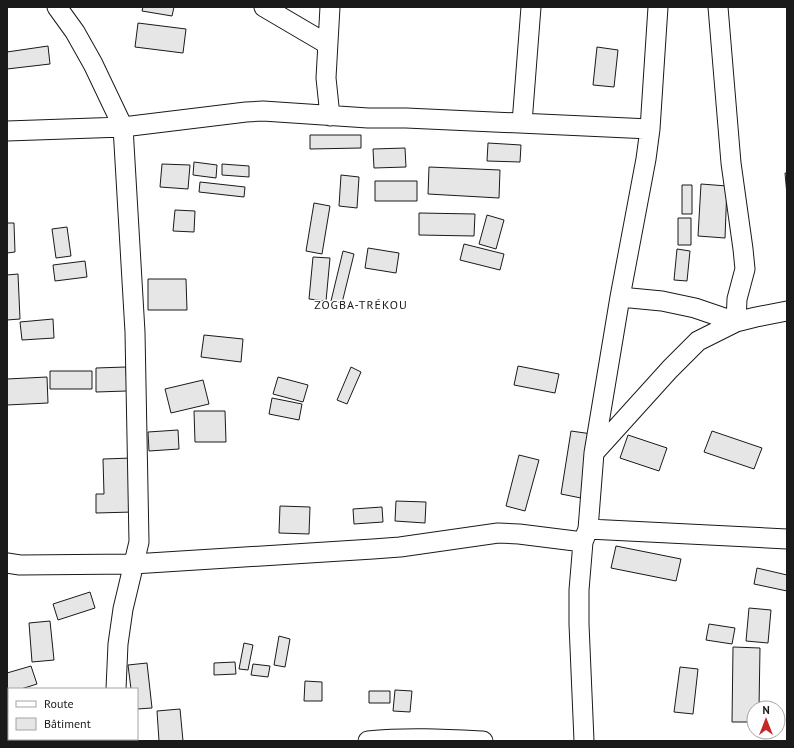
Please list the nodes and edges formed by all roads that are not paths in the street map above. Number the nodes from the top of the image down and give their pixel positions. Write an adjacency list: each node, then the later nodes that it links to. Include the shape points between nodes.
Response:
1 (57, 7): 10 (street, via 93,64)
2 (264, 7): 7 (street)
3 (330, 7): 7 (street)
4 (531, 7): 9 (street)
5 (658, 7): 11 (street)
6 (718, 7): 15 (street, via 730,163 745,269 737,299)
7 (327, 44): 8 (street, via 326,78)
8 (330, 116): 9 (street); 10 (street, via 263,111)
9 (522, 124): 11 (street)
10 (123, 127): 12 (street); 20 (street, via 136,340 140,518 139,542)
11 (650, 129): 13 (street)
12 (7, 131)
13 (620, 297): 15 (street, via 662,301 695,308); 16 (street)
14 (787, 311): 15 (street)
15 (736, 322): 16 (street, via 698,342)
16 (594, 453): 17 (street)
17 (585, 536): 18 (street); 20 (street, via 498,534 400,547); 24 (street, via 579,590)
18 (787, 539)
19 (7, 564): 20 (street)
20 (133, 564): 21 (street, via 117,651)
21 (116, 688)
22 (368, 741): 23 (street, via 433,738)
23 (483, 741)
24 (584, 741)

